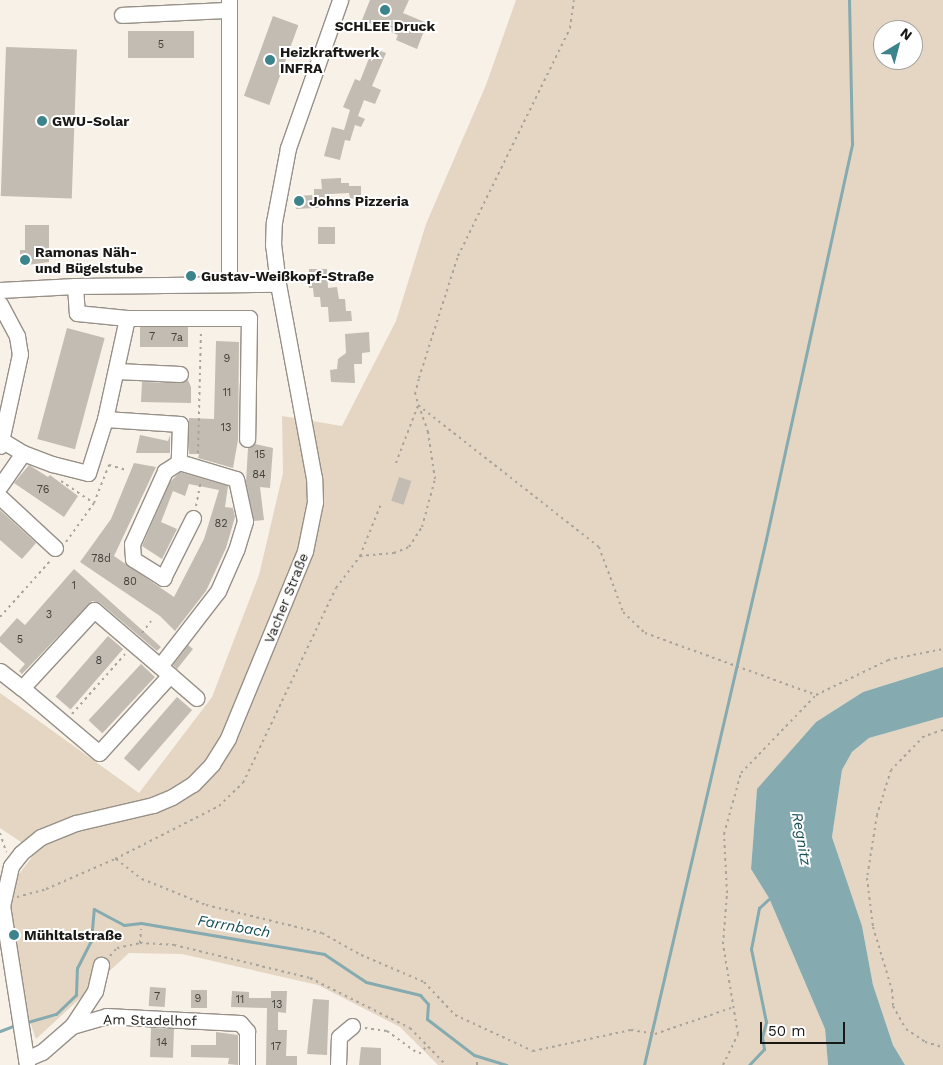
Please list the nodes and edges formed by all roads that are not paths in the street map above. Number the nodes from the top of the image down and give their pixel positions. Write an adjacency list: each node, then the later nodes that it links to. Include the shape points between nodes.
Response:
1 (340, 0): 5 (street, Vacher Straße, via 288,148 277,193 273,245)
2 (229, 5): 3 (street); 4 (street)
3 (122, 15)
4 (229, 284): 5 (street); 6 (street)
5 (278, 284): 25 (street, Vacher Straße, via 316,502 305,551 228,738 212,764 193,784 172,798 76,823 41,837 10,866)
6 (74, 286): 7 (street); 9 (street, via 77,313)
7 (0, 290)
8 (0, 304): 14 (street, via 18,336 20,354)
9 (127, 318): 10 (street); 13 (street, via 248,318)
10 (117, 371): 11 (street); 12 (street)
11 (180, 374)
12 (105, 419): 15 (street, via 88,472); 16 (street, via 180,424)
13 (247, 439)
14 (2, 443): 15 (street)
15 (23, 453): 17 (street)
16 (180, 462): 19 (street, via 165,471 132,544 133,559 163,578); 21 (street, via 236,479 245,522 218,591)
17 (0, 486)
18 (0, 497): 20 (street)
19 (193, 518)
20 (56, 548)
21 (165, 670): 23 (street, via 94,610); 23 (street, via 99,752); 24 (street)
22 (0, 671): 23 (street)
23 (22, 688)
24 (196, 698)
25 (1, 906): 29 (street)
26 (101, 965): 27 (street, via 96,991)
27 (72, 1026): 29 (street, Am Stadelhof); 30 (street, Am Stadelhof, via 106,1016 240,1023 247,1031)
28 (352, 1026): 31 (street, via 338,1037)
29 (27, 1062)
30 (247, 1065)
31 (338, 1065)

